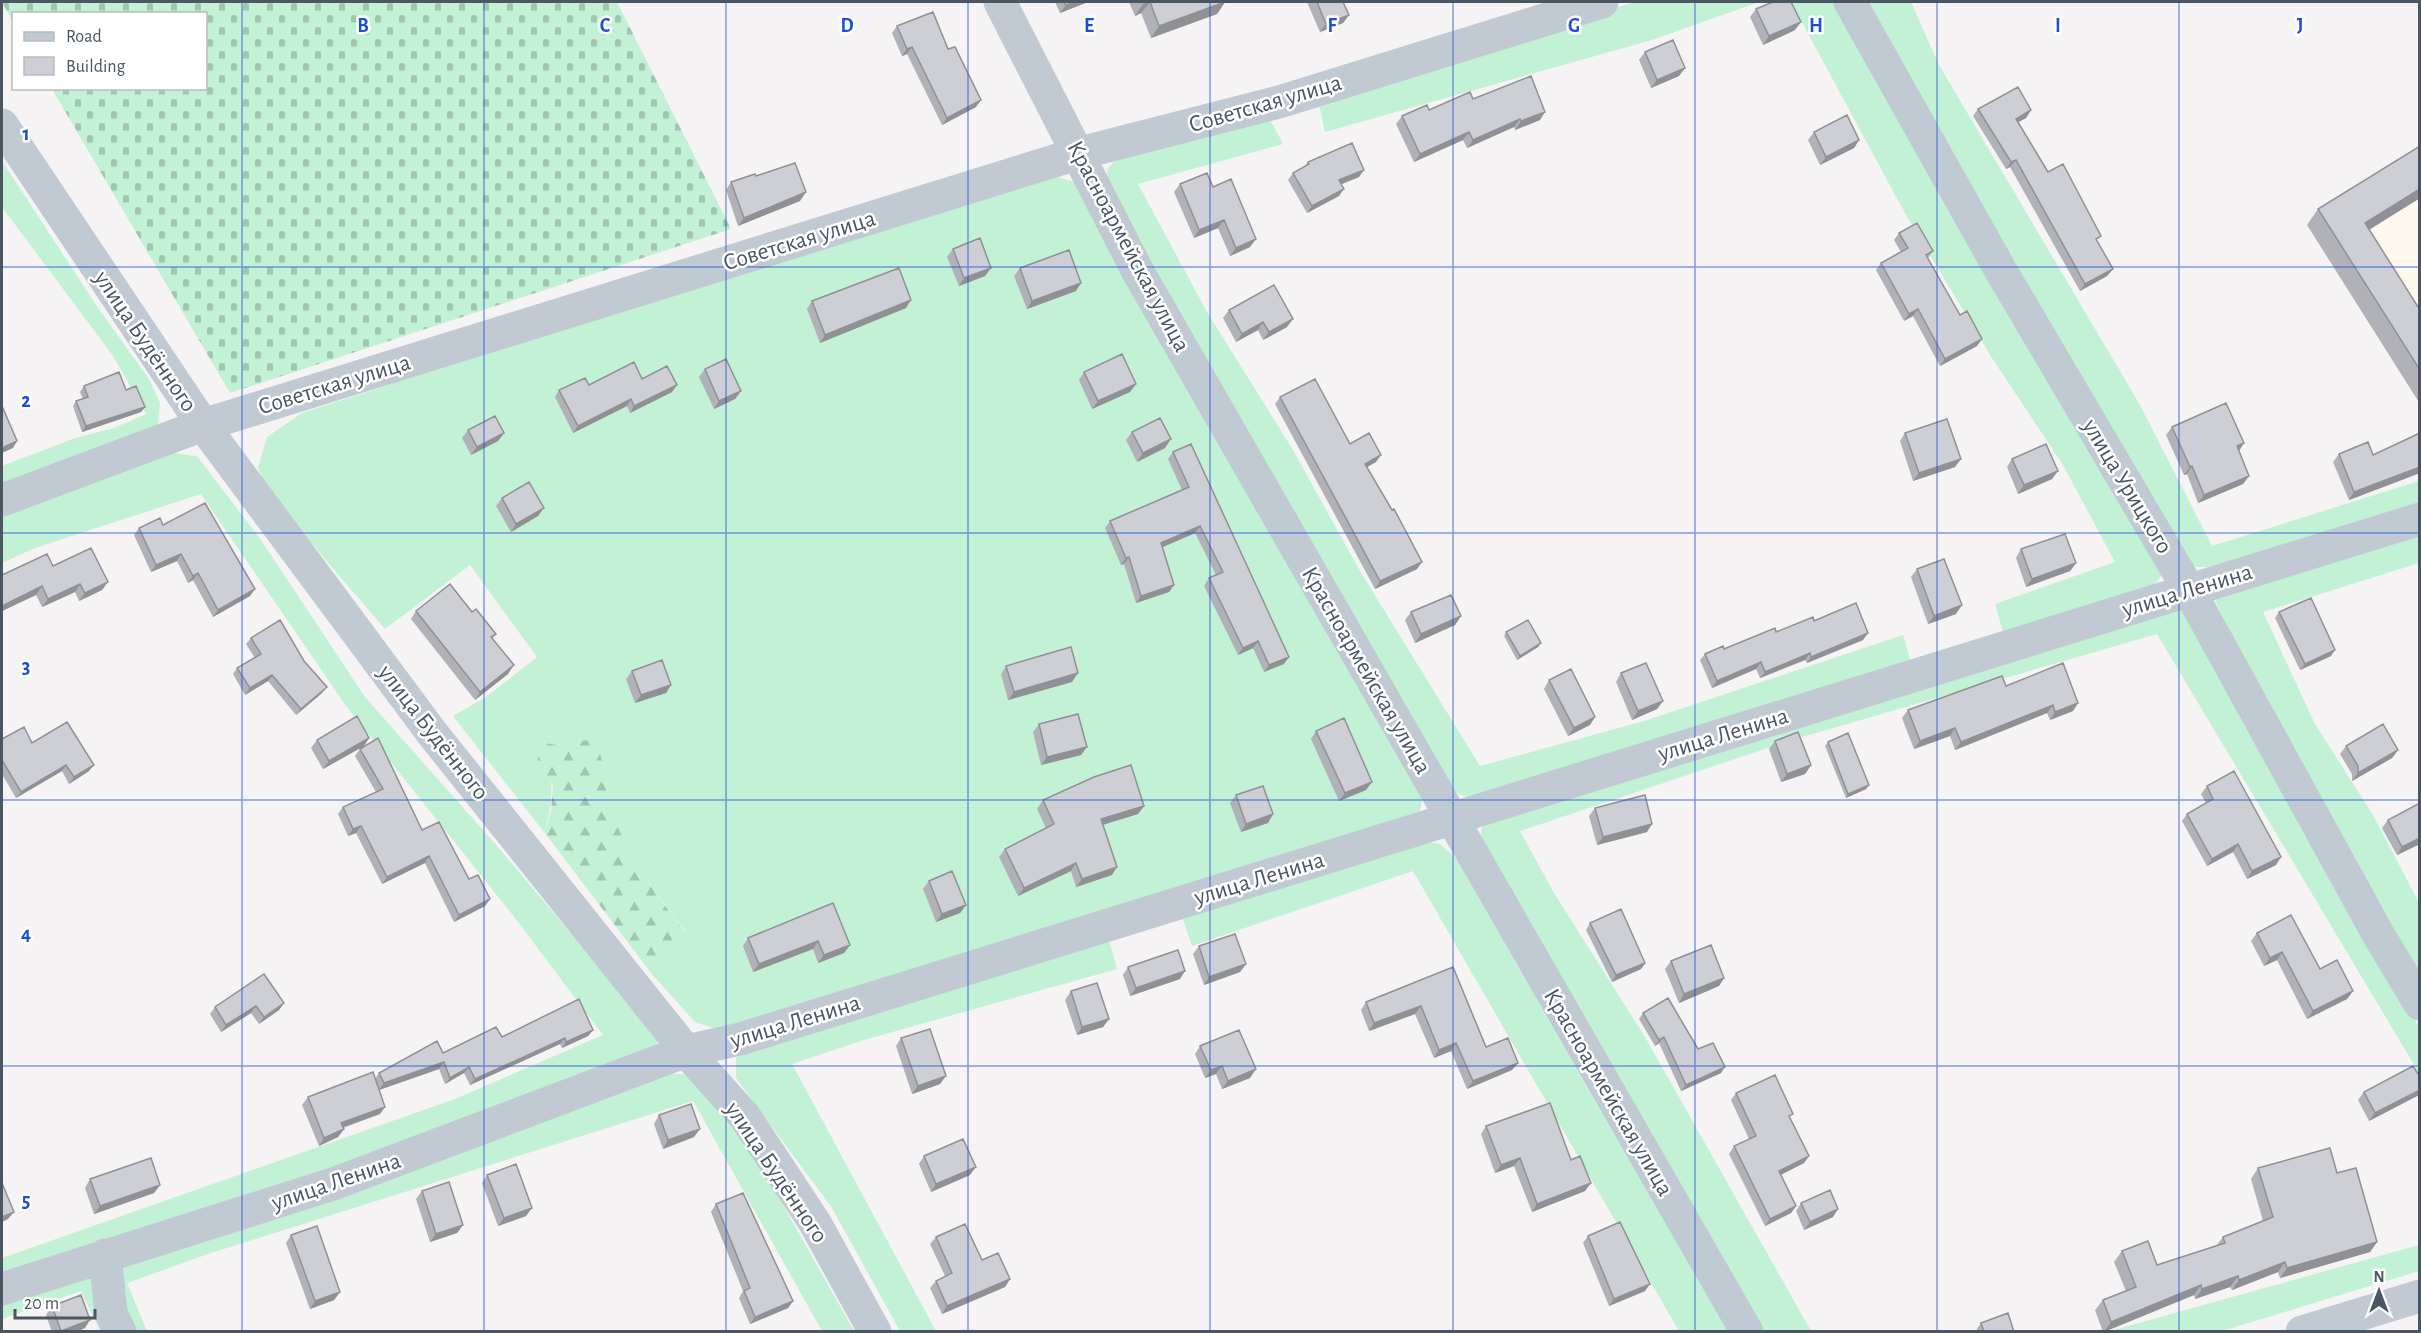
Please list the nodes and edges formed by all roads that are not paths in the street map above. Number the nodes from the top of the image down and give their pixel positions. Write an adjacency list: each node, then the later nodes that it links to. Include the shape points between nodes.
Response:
1 (1000, 2): 5 (street, Красноармейская улица)
2 (1602, 2): 5 (street, Советская улица, via 1279,102)
3 (1850, 2): 9 (street, улица Урицкого, via 2001,271)
4 (2, 125): 6 (street, улица Будённого)
5 (1080, 153): 6 (street, Советская улица); 10 (street, Красноармейская улица, via 1137,270)
6 (202, 425): 7 (street, Советская улица); 12 (street, улица Будённого, via 432,733)
7 (2, 500)
8 (2420, 519): 9 (street, улица Ленина)
9 (2189, 590): 10 (street, улица Ленина); 11 (street, улица Урицкого)
10 (1451, 818): 12 (street, улица Ленина, via 740,1039); 18 (street, Красноармейская улица)
11 (2420, 1005)
12 (686, 1051): 13 (street, улица Ленина, via 333,1184); 17 (street, улица Будённого, via 745,1117 815,1223)
13 (105, 1255): 14 (street, улица Ленина); 16 (street, via 111,1313)
14 (2, 1288)
15 (2420, 1296): 19 (street)
16 (120, 1332)
17 (875, 1332)
18 (1747, 1332)
19 (2302, 1332)

